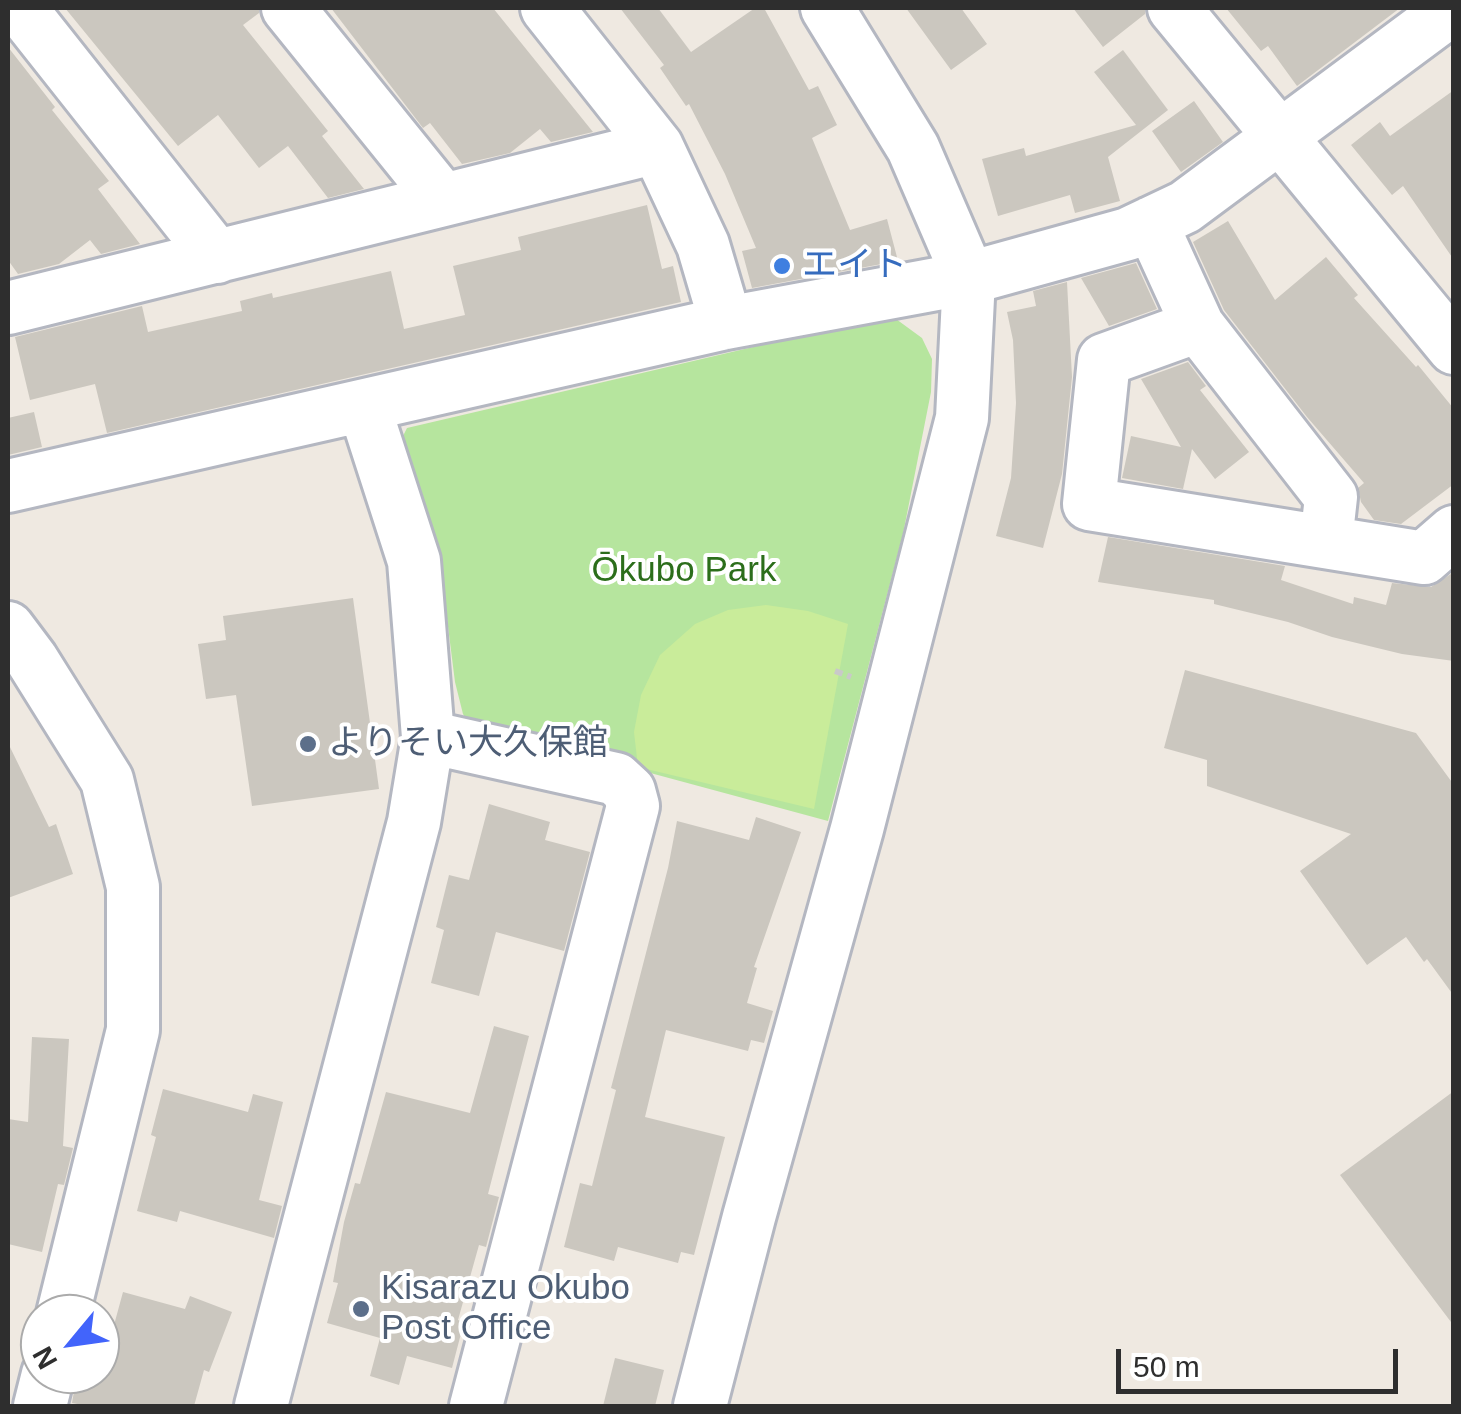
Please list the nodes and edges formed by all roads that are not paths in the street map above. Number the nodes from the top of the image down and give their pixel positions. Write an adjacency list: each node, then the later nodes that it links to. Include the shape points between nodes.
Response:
1 (20, 8): 11 (street)
2 (288, 8): 9 (street)
3 (547, 8): 8 (street)
4 (827, 8): 12 (street, via 913,148)
5 (1174, 8): 7 (street)
6 (1445, 16): 7 (street)
7 (1280, 137): 10 (street, via 1185,207); 16 (street)
8 (658, 147): 9 (street); 14 (street, via 704,246)
9 (443, 200): 11 (street)
10 (1151, 223): 12 (street); 15 (street)
11 (217, 256): 13 (street)
12 (969, 278): 14 (street); 26 (street, via 962,418)
13 (8, 308)
14 (726, 323): 17 (street)
15 (1198, 326): 20 (street, via 1332,497); 20 (street, via 1104,360 1089,504)
16 (1454, 348)
17 (364, 406): 18 (street); 22 (street, via 414,562)
18 (8, 486)
19 (1454, 532): 20 (street, via 1424,558)
20 (1326, 542)
21 (8, 628): 23 (street, via 107,780 133,886 133,1030)
22 (428, 737): 24 (street, via 414,822); 25 (street, via 616,779 629,791 632,806)
23 (68, 1294)
24 (261, 1406)
25 (476, 1406)
26 (700, 1406)

